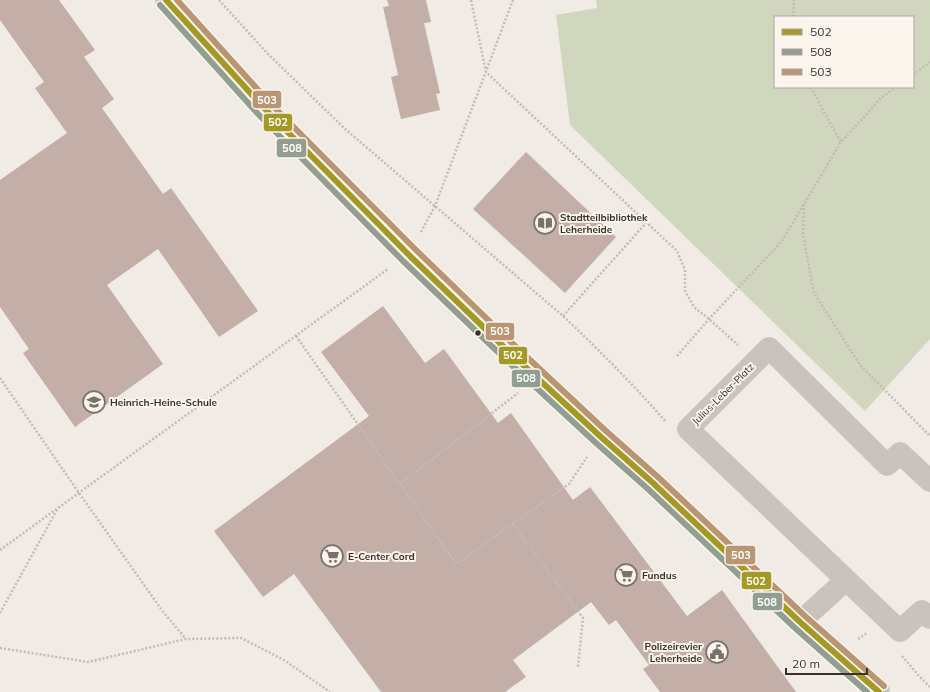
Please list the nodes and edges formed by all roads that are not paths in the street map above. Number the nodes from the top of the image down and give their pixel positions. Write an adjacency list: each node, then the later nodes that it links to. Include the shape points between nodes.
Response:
1 (166, 0): 5 (street, via 264,108 409,255)
2 (930, 481): 3 (street, Julius-Leber-Platz, via 900,453 887,465 769,348 688,429)
3 (846, 580): 4 (street, Julius-Leber-Platz, via 900,632 922,611); 5 (street)
4 (930, 618)
5 (800, 622): 6 (street)
6 (879, 692)

